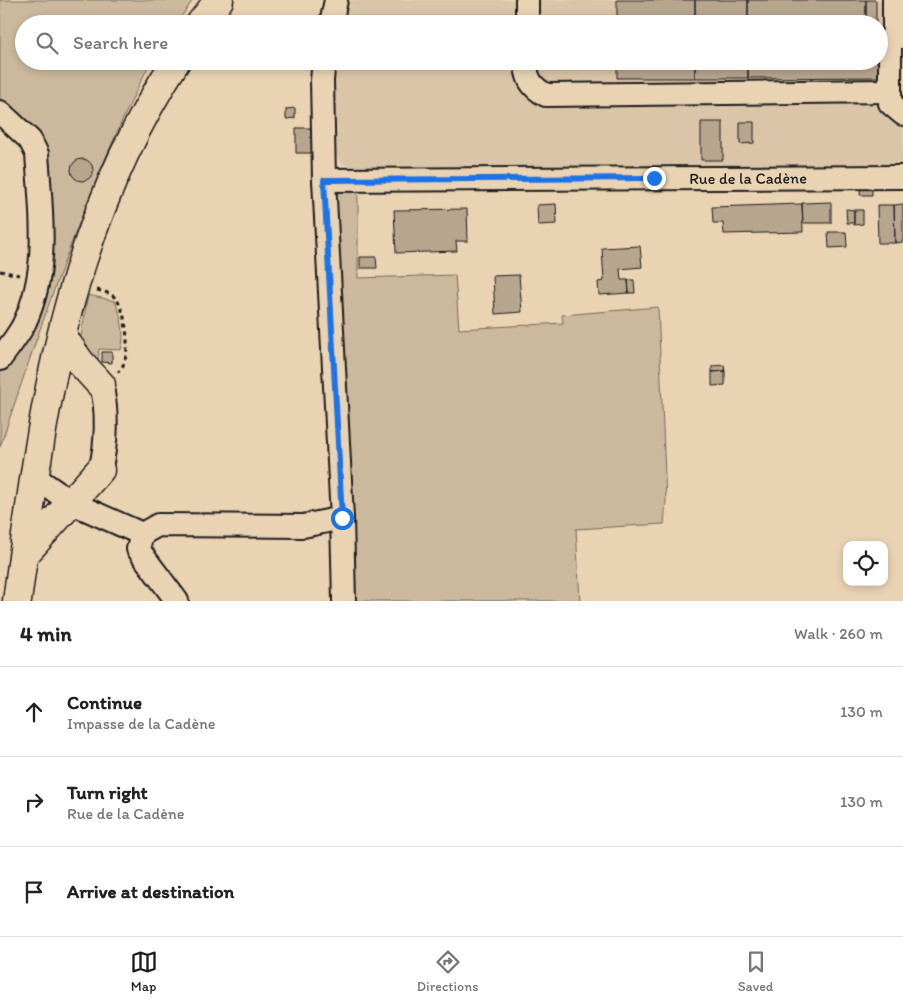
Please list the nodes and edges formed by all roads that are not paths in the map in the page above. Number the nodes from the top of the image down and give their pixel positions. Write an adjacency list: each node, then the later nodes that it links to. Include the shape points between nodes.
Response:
1 (219, 0): 5 (highway)
2 (336, 0): 6 (street)
3 (527, 0): 7 (street)
4 (894, 0): 8 (street)
5 (207, 15)
6 (332, 15)
7 (527, 15)
8 (899, 34): 12 (street, via 890,41)
9 (171, 70): 17 (highway, via 140,125 107,196 75,285)
10 (323, 70): 16 (street)
11 (526, 70): 12 (street, via 534,88 546,95)
12 (894, 79): 14 (street, via 890,103)
13 (0, 112): 18 (street, via 30,140 37,154 43,259 39,282 24,325)
14 (903, 114)
15 (903, 177): 16 (street, Rue de la Cadène)
16 (324, 180): 23 (street)
17 (62, 336): 19 (highway); 21 (highway)
18 (0, 359)
19 (101, 384): 20 (street, via 104,456)
20 (100, 470): 22 (highway)
21 (36, 478): 22 (street); 25 (highway)
22 (72, 503): 24 (street); 25 (highway)
23 (342, 518): 24 (street, via 303,526 158,525); 28 (street)
24 (142, 534): 27 (street, via 138,549)
25 (23, 556): 26 (highway)
26 (17, 601)
27 (177, 601)
28 (344, 601)

